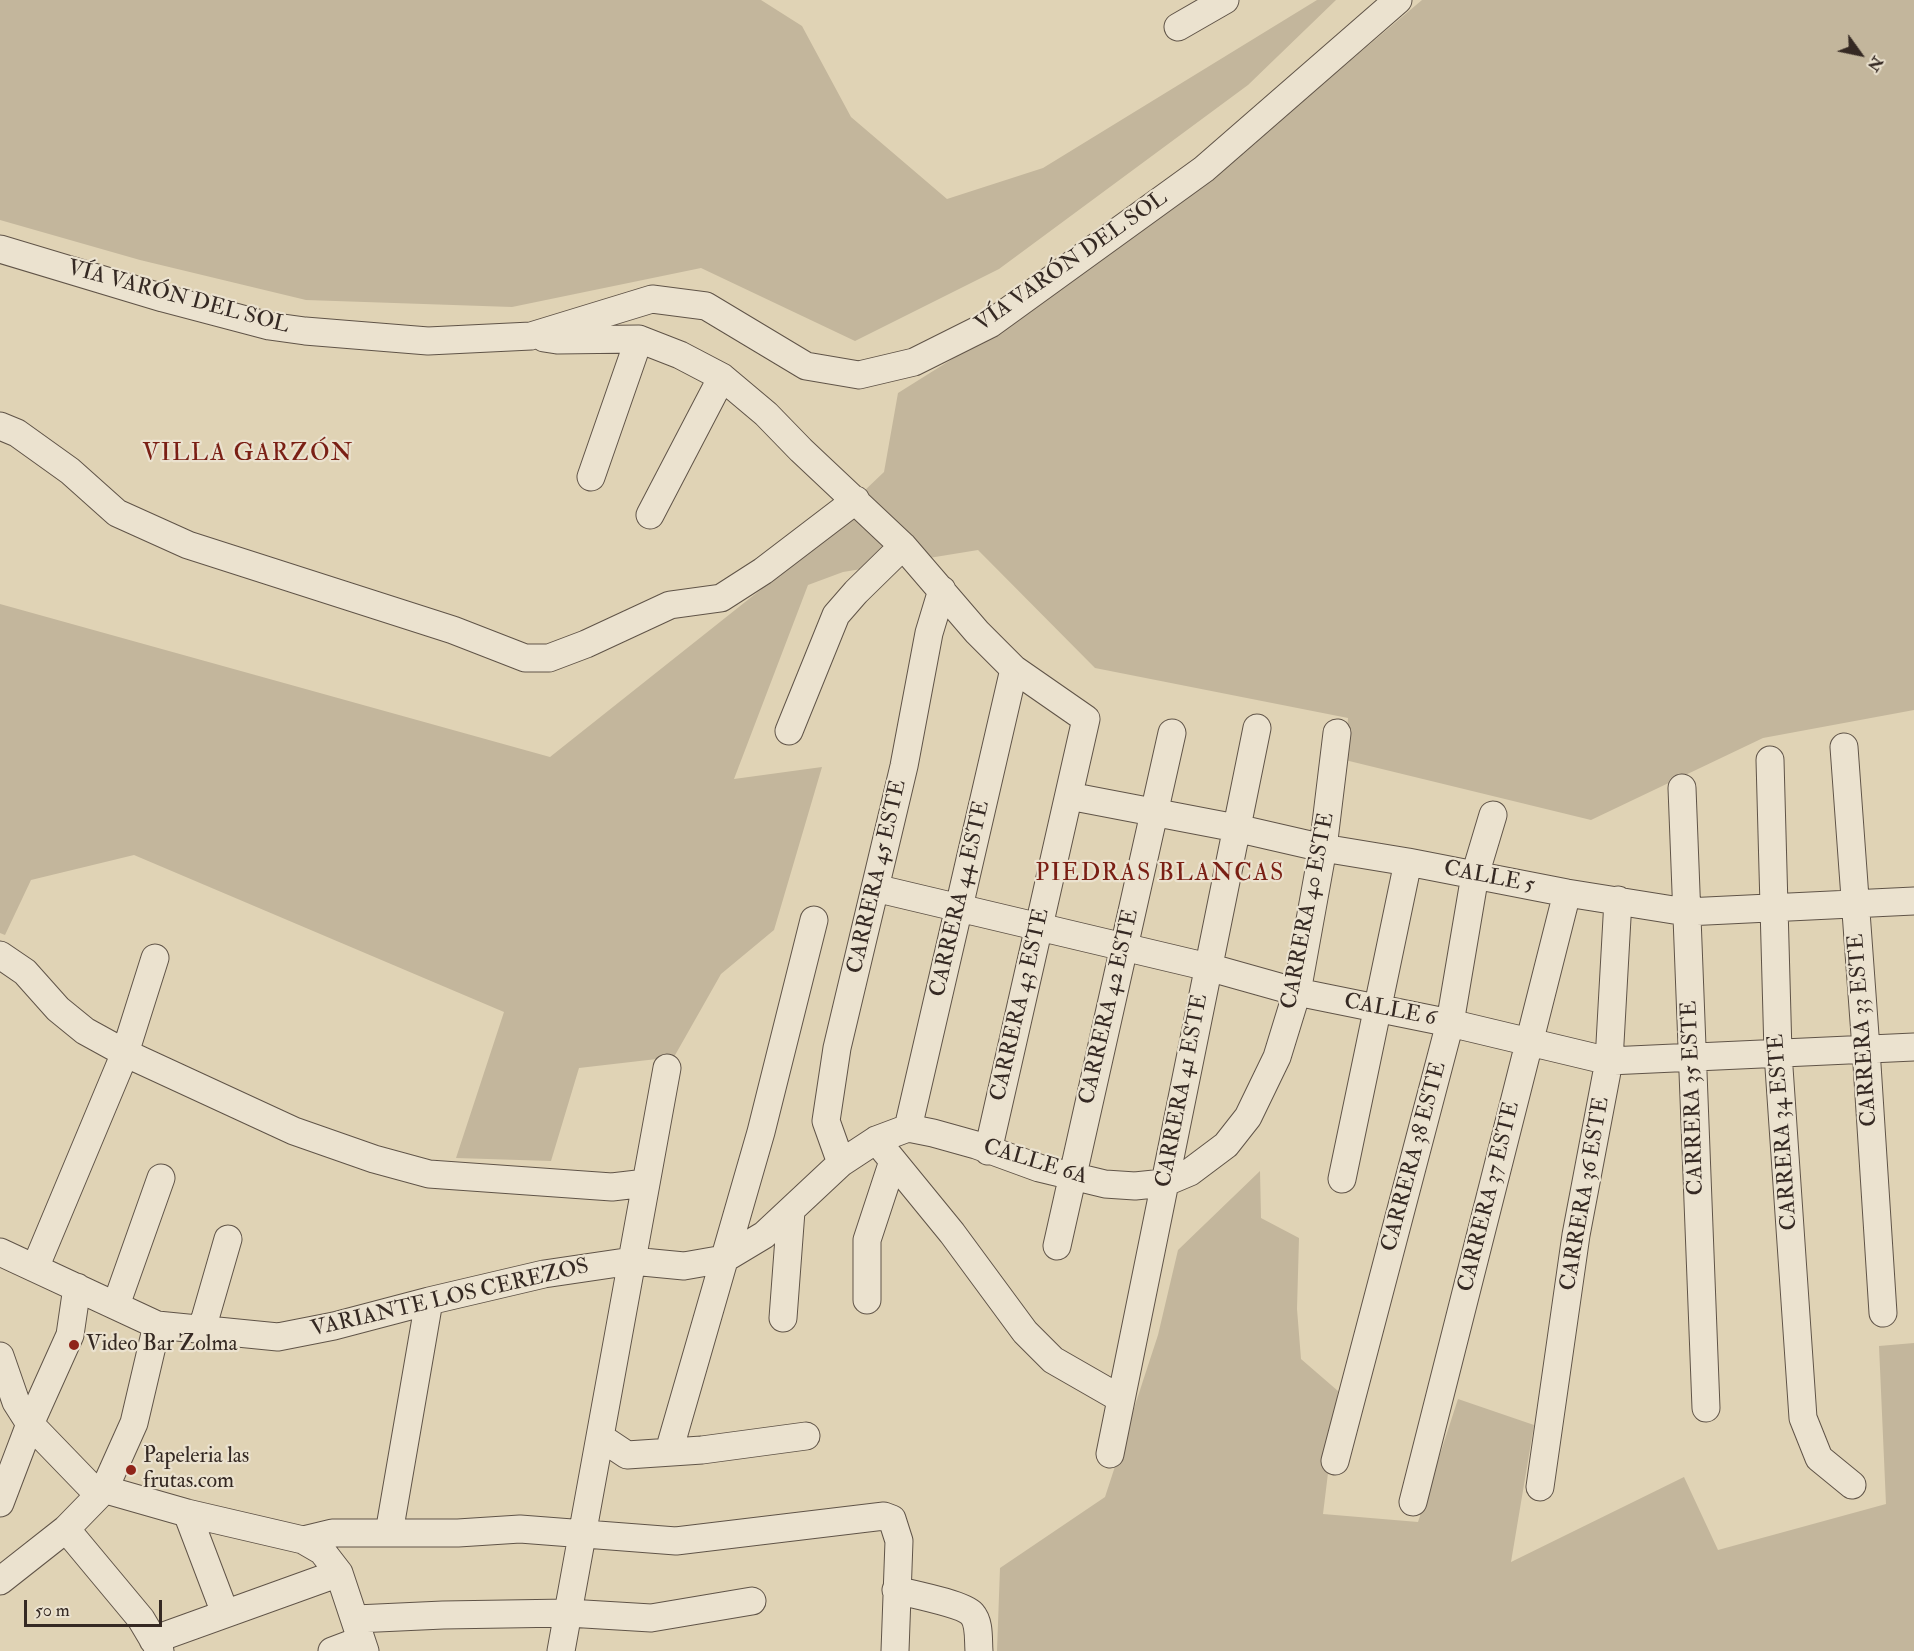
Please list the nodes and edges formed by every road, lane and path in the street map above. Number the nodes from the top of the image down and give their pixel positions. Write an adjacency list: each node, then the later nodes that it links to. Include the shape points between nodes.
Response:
1 (1225, 0): 3 (street)
2 (1398, 0): 5 (street, VÍA VARÓN DEL SOL, via 1204,169 990,324 914,362 859,375 806,366 706,306 652,299)
3 (1178, 27)
4 (0, 249): 5 (street, VÍA VARÓN DEL SOL, via 269,326 428,341)
5 (531, 336): 6 (street, via 557,340)
6 (639, 339): 7 (street); 9 (street)
7 (722, 377): 10 (street); 11 (street)
8 (0, 426): 10 (street, via 17,433 70,471 117,513 188,545 453,630 525,658 549,658 670,605 721,598)
9 (591, 477)
10 (856, 500): 12 (street)
11 (650, 515)
12 (903, 546): 13 (street); 16 (street, via 836,615)
13 (942, 590): 14 (street); 29 (street, CARRERA 45 ESTE, via 929,633 904,766)
14 (1014, 669): 22 (street, CARRERA 43 ESTE, via 1086,719); 34 (street, CARRERA 44 ESTE)
15 (1257, 728): 25 (street, CARRERA 41 ESTE)
16 (789, 731)
17 (1172, 733): 23 (street, CARRERA 42 ESTE)
18 (1337, 733): 26 (street, CARRERA 40 ESTE)
19 (1844, 747): 33 (street, CARRERA 33 ESTE)
20 (1770, 760): 35 (street, CARRERA 34 ESTE)
21 (1682, 788): 36 (street, CARRERA 35 ESTE)
22 (1069, 796): 23 (street, CALLE 5); 38 (street, CARRERA 43 ESTE)
23 (1154, 812): 25 (street, CALLE 5); 39 (street, CARRERA 42 ESTE)
24 (1493, 815): 28 (street, CARRERA 38 ESTE)
25 (1236, 828): 26 (street, CALLE 5); 42 (street, CARRERA 41 ESTE)
26 (1323, 848): 27 (street, CALLE 5); 43 (street, CARRERA 40 ESTE)
27 (1408, 862): 28 (street, CALLE 5); 44 (street)
28 (1475, 875): 30 (street, CALLE 5); 45 (street, CARRERA 38 ESTE)
29 (875, 888): 34 (street, CALLE 6); 58 (street, CARRERA 45 ESTE, via 837,1048 826,1121)
30 (1567, 893): 31 (street, CALLE 5); 46 (street, CARRERA 37 ESTE)
31 (1618, 900): 36 (street, CALLE 5); 52 (street, CARRERA 36 ESTE)
32 (1914, 901): 33 (street, CALLE 5)
33 (1855, 904): 35 (street, CALLE 5); 48 (street, CARRERA 33 ESTE)
34 (959, 908): 38 (street, CALLE 6); 54 (street, CARRERA 44 ESTE)
35 (1773, 908): 36 (street, CALLE 5); 50 (street, CARRERA 34 ESTE)
36 (1686, 912): 51 (street, CARRERA 35 ESTE)
37 (814, 920): 68 (street, via 761,1132)
38 (1039, 927): 39 (street, CALLE 6); 56 (street, CARRERA 43 ESTE)
39 (1124, 947): 42 (street, CALLE 6); 59 (street, CARRERA 42 ESTE)
40 (0, 955): 49 (street, via 25,972 58,1010 84,1031)
41 (155, 958): 49 (street)
42 (1208, 967): 43 (street, CALLE 6); 63 (street, CARRERA 41 ESTE)
43 (1297, 992): 44 (street, CALLE 6); 63 (street, CARRERA 40 ESTE, via 1276,1057 1248,1117 1226,1145 1190,1172)
44 (1376, 1009): 45 (street, CALLE 6); 61 (street)
45 (1450, 1023): 46 (street, CALLE 6); 87 (street, CARRERA 38 ESTE)
46 (1530, 1042): 52 (street, CALLE 6); 91 (street, CARRERA 37 ESTE)
47 (1914, 1047): 48 (street, CALLE 6)
48 (1866, 1049): 50 (street, CALLE 6); 75 (street, CARRERA 33 ESTE)
49 (125, 1053): 62 (street, via 294,1131 429,1174 612,1187); 70 (street)
50 (1778, 1053): 51 (street, CALLE 6); 88 (street, CARRERA 34 ESTE, via 1803,1418 1819,1458)
51 (1693, 1056): 52 (street, CALLE 6); 81 (street, CARRERA 35 ESTE)
52 (1609, 1061): 89 (street, CARRERA 36 ESTE, via 1576,1235)
53 (667, 1068): 62 (street)
54 (908, 1128): 55 (street, VARIANTE LOS CEREZOS); 56 (street, CALLE 6A)
55 (876, 1140): 57 (street); 58 (street, VARIANTE LOS CEREZOS)
56 (988, 1151): 59 (street, CALLE 6A)
57 (893, 1161): 72 (street, via 867,1240); 80 (street, via 1025,1332 1053,1360)
58 (840, 1163): 64 (street, VARIANTE LOS CEREZOS)
59 (1072, 1176): 63 (street, CALLE 6A, via 1115,1185); 66 (street, CARRERA 42 ESTE)
60 (161, 1178): 74 (street)
61 (1342, 1179)
62 (646, 1183): 69 (street)
63 (1164, 1183): 80 (street, CARRERA 41 ESTE)
64 (791, 1211): 68 (street, VARIANTE LOS CEREZOS, via 764,1235); 76 (street)
65 (228, 1239): 78 (street)
66 (1057, 1246)
67 (0, 1252): 70 (street, VARIANTE LOS CEREZOS)
68 (724, 1259): 69 (street, VARIANTE LOS CEREZOS, via 684,1266); 85 (street)
69 (632, 1261): 73 (street, VARIANTE LOS CEREZOS, via 544,1274); 84 (street)
70 (35, 1268): 71 (street, VARIANTE LOS CEREZOS)
71 (77, 1287): 74 (street, VARIANTE LOS CEREZOS); 82 (street, via 70,1335)
72 (867, 1300)
73 (429, 1301): 78 (street, VARIANTE LOS CEREZOS, via 278,1337); 96 (street)
74 (116, 1305): 77 (street, VARIANTE LOS CEREZOS)
75 (1883, 1313)
76 (783, 1318)
77 (157, 1325): 78 (street, VARIANTE LOS CEREZOS); 90 (street, via 134,1423)
78 (202, 1329)
79 (0, 1356): 82 (street, via 16,1402)
80 (1121, 1399): 86 (street, CARRERA 41 ESTE)
81 (1706, 1408)
82 (30, 1424): 90 (street, via 89,1485); 92 (street)
83 (806, 1436): 85 (street)
84 (600, 1437): 85 (street, via 627,1455); 95 (street)
85 (669, 1451)
86 (1110, 1454)
87 (1335, 1461)
88 (1852, 1485)
89 (1540, 1487)
90 (104, 1490): 93 (street); 94 (street)
91 (1413, 1502)
92 (0, 1503)
93 (187, 1513): 97 (street); 102 (street)
94 (66, 1529): 99 (street); 105 (street, via 141,1619)
95 (582, 1532): 96 (street, via 520,1529); 100 (street, via 675,1540 884,1516 892,1519 899,1541); 103 (street)
96 (389, 1533): 97 (street, via 332,1533)
97 (303, 1540): 98 (street, via 322,1551)
98 (339, 1573): 102 (street); 104 (street)
99 (0, 1581)
100 (896, 1590): 108 (street); 109 (street, via 960,1606 972,1613)
101 (752, 1601): 103 (street, via 651,1618)
102 (225, 1613): 105 (street)
103 (568, 1613): 104 (street, via 442,1615); 107 (street)
104 (361, 1637): 106 (street)
105 (156, 1645)
106 (332, 1651)
107 (561, 1651)
108 (895, 1651)
109 (979, 1651)

